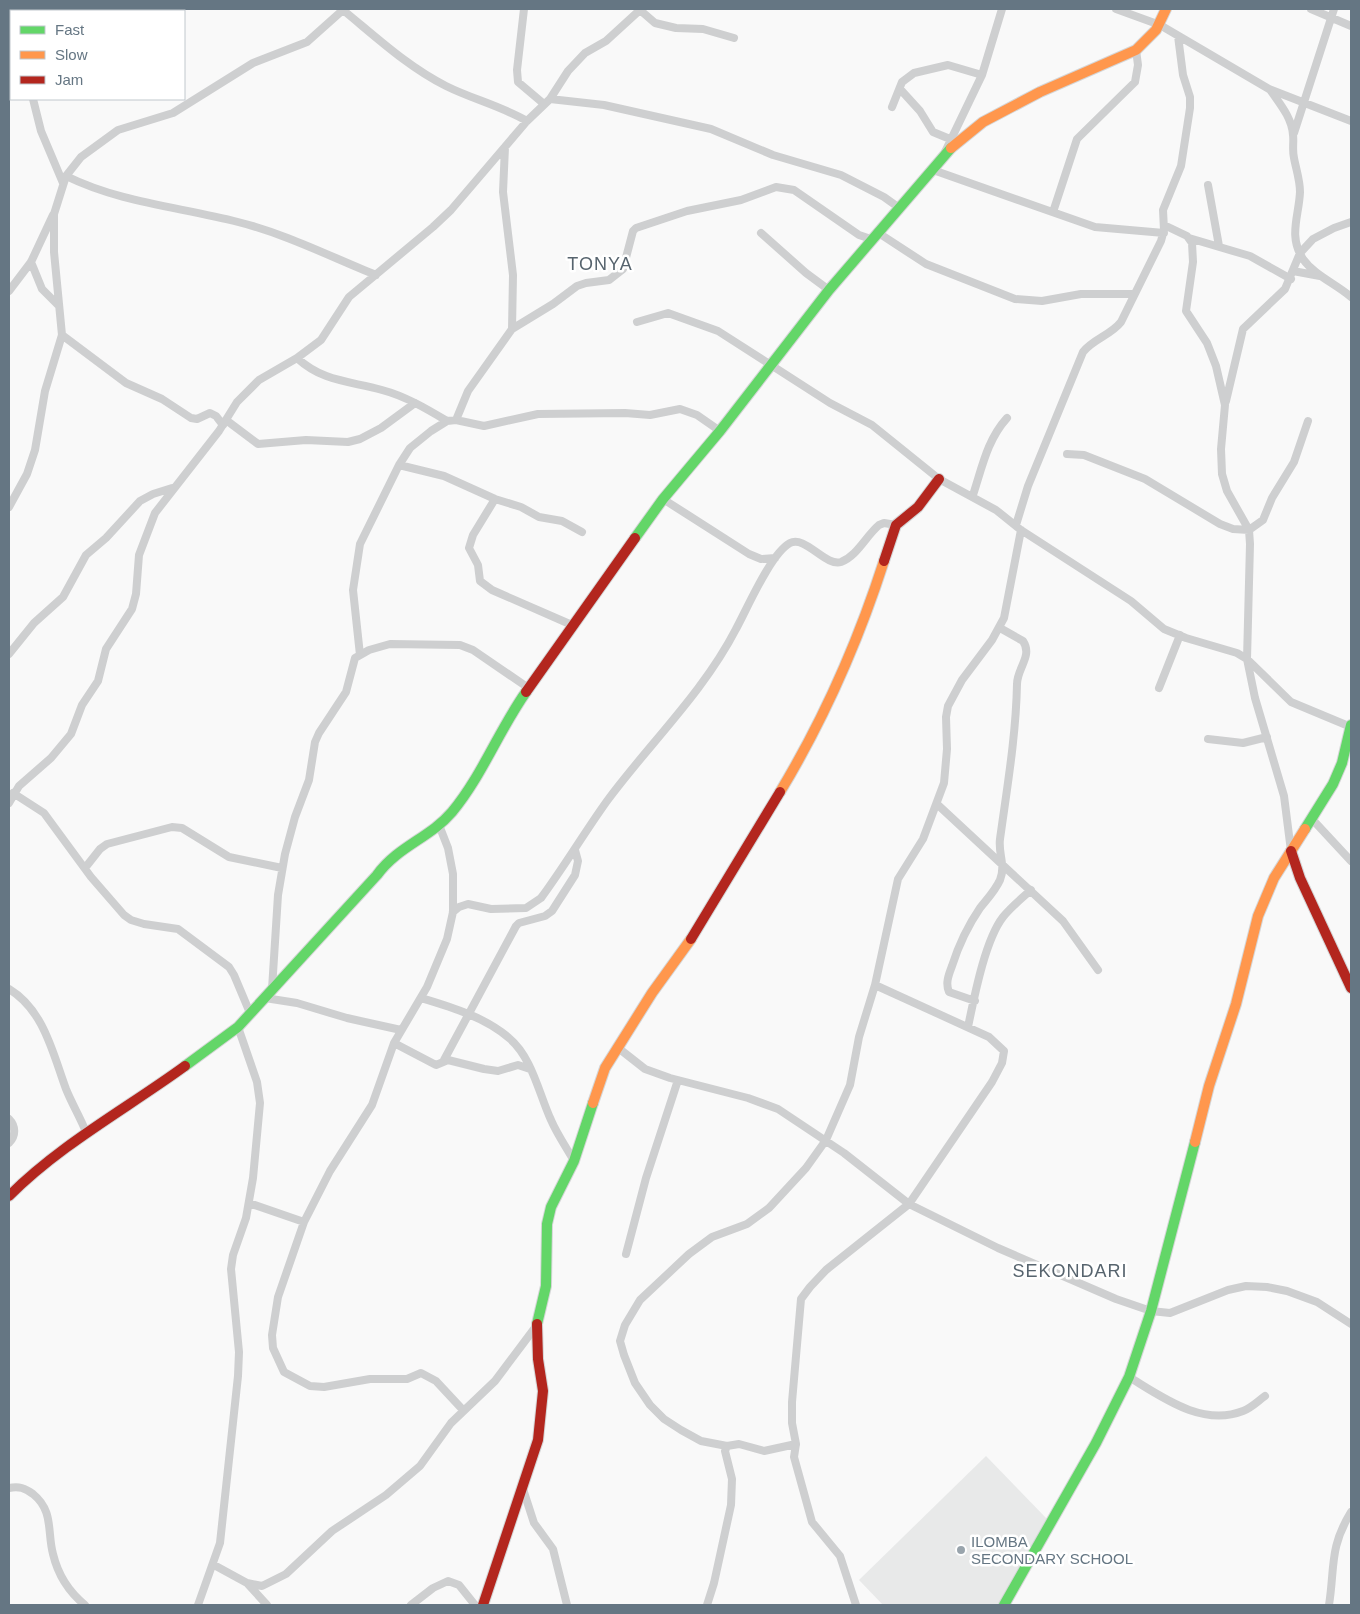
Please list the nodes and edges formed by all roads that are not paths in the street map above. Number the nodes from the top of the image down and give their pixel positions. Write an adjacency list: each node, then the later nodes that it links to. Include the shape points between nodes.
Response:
1 (344, 9): 22 (street, via 404,60 438,81); 29 (street, via 307,42 253,63 173,113 118,130 81,157)
2 (524, 9): 19 (street, via 518,82)
3 (1002, 9): 15 (street)
4 (1116, 9): 10 (street)
5 (1166, 9): 10 (street)
6 (1311, 9): 9 (street)
7 (1334, 9): 9 (street)
8 (640, 10): 13 (street, via 655,22 676,28 704,29); 19 (street, via 606,40 585,53)
9 (1331, 18): 11 (street); 20 (street)
10 (1160, 24): 12 (street); 14 (street)
11 (1351, 26)
12 (1178, 36): 17 (street); 35 (street, via 1190,108 1180,166 1164,210)
13 (734, 38)
14 (1136, 50): 27 (street, via 1049,88 983,122 960,138); 32 (street, via 1135,82 1076,139)
15 (982, 75): 16 (street, via 948,65 906,77); 25 (street)
16 (900, 89): 21 (street); 25 (street, via 933,132)
17 (1269, 89): 20 (street); 24 (street, via 1290,121)
18 (33, 100): 29 (street, via 40,131)
19 (547, 101): 22 (street); 31 (street, via 604,106 711,129 773,155 840,175 884,197)
20 (1303, 102): 23 (street); 24 (street)
21 (892, 107)
22 (527, 121): 26 (street)
23 (1351, 121)
24 (1294, 137): 40 (street, via 1293,154 1300,185 1294,234)
25 (950, 139): 27 (street)
26 (504, 148): 42 (street, via 451,210); 51 (street, via 503,192 514,275)
27 (944, 156): 28 (street)
28 (933, 170): 31 (street); 32 (street)
29 (65, 179): 33 (street); 42 (street, via 107,193 239,222)
30 (1208, 185): 39 (street)
31 (898, 208): 37 (street)
32 (1053, 212): 35 (street, via 1099,228)
33 (54, 214): 41 (street); 49 (street)
34 (1351, 222): 40 (street, via 1317,236)
35 (1164, 229): 38 (street); 47 (street, via 1159,248)
36 (761, 233): 45 (street)
37 (874, 236): 45 (street); 47 (street, via 926,264 1015,299 1042,301 1081,294); 51 (street, via 859,234 794,190 776,187 741,200 636,228 623,269 609,280 577,286)
38 (1190, 238): 39 (street); 56 (street, via 1193,251 1186,311 1212,354)
39 (1219, 246): 43 (street)
40 (1300, 253): 43 (street); 44 (street)
41 (31, 262): 46 (street); 49 (street, via 42,289)
42 (376, 275): 53 (street, via 349,297 321,340)
43 (1292, 275): 44 (street); 56 (street, via 1281,294 1243,329)
44 (1322, 276): 48 (street)
45 (829, 290): 54 (street)
46 (9, 291)
47 (1134, 294): 71 (street, via 1119,325 1083,352 1028,486)
48 (1351, 297)
49 (58, 304): 52 (street)
50 (637, 322): 54 (street, via 668,313 685,318 718,331)
51 (512, 329): 58 (street, via 468,391)
52 (62, 335): 60 (street, via 126,383 162,399 191,418 210,413); 69 (street, via 46,391 35,450 27,474)
53 (297, 358): 55 (street, via 310,371 383,390); 60 (street, via 258,380 237,402)
54 (771, 366): 61 (street); 64 (street, via 872,425)
55 (416, 403): 58 (street); 60 (street, via 381,428 348,442 306,440 258,444)
56 (1225, 405): 72 (street, via 1222,474 1227,491)
57 (1007, 418): 66 (street, via 989,444)
58 (452, 421): 61 (street, via 484,426 538,414 650,415 680,409 697,415); 63 (street, via 421,438)
59 (1308, 421): 72 (street, via 1298,453 1263,520)
60 (225, 422): 65 (street)
61 (720, 431): 68 (street)
62 (1067, 454): 72 (street, via 1084,455 1139,477 1220,524)
63 (399, 465): 67 (street, via 444,476); 79 (street, via 360,544 355,564 352,590)
64 (939, 479): 66 (street); 70 (street, via 918,508)
65 (173, 488): 78 (street, via 140,501 86,555 63,597 34,623); 86 (street, via 155,513 143,544 132,609 106,649 98,681 82,705 71,734 58,752)
66 (973, 495): 71 (street)
67 (495, 499): 73 (street, via 521,507 538,517 562,521); 75 (street, via 473,535 469,548 478,565 480,581 492,590)
68 (664, 499): 74 (street, via 749,554 761,559); 75 (street)
69 (9, 506)
70 (896, 525): 74 (street, via 884,523 879,526 850,558 839,563 799,542 791,542); 112 (street, via 866,617 816,732 685,948)
71 (1019, 528): 76 (street, via 1008,600); 77 (street, via 1119,592 1164,628)
72 (1248, 530): 80 (street, via 1251,556)
73 (582, 532)
74 (775, 558): 91 (street, via 735,631 705,676 607,801)
75 (572, 625): 82 (street)
76 (1000, 628): 88 (street, via 948,706 947,766); 94 (street, via 1023,641 1027,650 1018,672 1017,713 1000,838)
77 (1180, 636): 80 (street); 81 (street)
78 (9, 654)
79 (360, 655): 82 (street, via 396,643 460,646 472,650); 96 (street, via 352,664 342,699 315,742 312,769)
80 (1247, 659): 83 (street, via 1291,702); 84 (street)
81 (1159, 688)
82 (530, 689): 90 (street, via 512,712 464,796)
83 (1351, 726): 89 (street, via 1342,763)
84 (1267, 737): 85 (street, via 1243,743); 92 (street, via 1284,796)
85 (1208, 739)
86 (13, 793): 87 (street); 95 (street, via 44,813)
87 (9, 803)
88 (938, 805): 94 (street); 100 (street, via 920,846 898,878)
89 (1312, 820): 92 (street); 93 (street)
90 (439, 825): 98 (street, via 453,874); 103 (street, via 402,848 388,861)
91 (575, 850): 98 (street, via 532,906 505,910 463,905); 107 (street, via 578,868 562,896 546,916 516,926)
92 (1291, 851): 101 (street, via 1300,878); 126 (street, via 1274,878 1258,916 1236,1004 1209,1086)
93 (1351, 862)
94 (1004, 867): 97 (street); 105 (street, via 996,889 961,938 948,982 949,992)
95 (84, 868): 96 (street, via 107,844 172,827 182,828 229,857); 106 (street, via 131,920 178,929 217,957 234,975)
96 (282, 868): 103 (street, via 272,989)
97 (1031, 890): 99 (street, via 1063,921); 105 (street, via 1002,918 996,929 985,957)
98 (453, 912): 104 (street, via 447,939)
99 (1098, 970)
100 (875, 985): 109 (street); 118 (street, via 862,1024 850,1086)
101 (1351, 988)
102 (9, 990): 117 (street, via 20,998 42,1026)
103 (267, 994): 106 (street); 110 (street)
104 (422, 998): 107 (street); 110 (street)
105 (975, 1001): 109 (street)
106 (250, 1013): 108 (street)
107 (467, 1014): 113 (street); 114 (street, via 509,1038)
108 (238, 1027): 117 (street, via 138,1100); 122 (street, via 257,1082 260,1103)
109 (968, 1027): 123 (street, via 1001,1046 1004,1051 1002,1063)
110 (401, 1030): 111 (street)
111 (394, 1043): 113 (street, via 436,1065); 124 (street, via 372,1105 330,1171)
112 (617, 1047): 115 (street, via 645,1069); 120 (street, via 605,1068)
113 (444, 1060): 114 (street, via 498,1071 518,1065)
114 (530, 1070): 120 (street)
115 (678, 1080): 118 (street, via 778,1109); 125 (street, via 646,1178)
116 (9, 1119): 119 (street, via 14,1132)
117 (86, 1132): 121 (street)
118 (826, 1140): 123 (street); 133 (street, via 800,1175 768,1208 747,1224 712,1237 689,1254 640,1300 625,1324 620,1342 624,1355 635,1383 650,1405 664,1419 701,1441)
119 (9, 1143)
120 (574, 1161): 128 (street, via 550,1207 546,1286)
121 (9, 1196)
122 (249, 1203): 124 (street); 137 (street, via 231,1269 239,1352 238,1376 220,1543)
123 (909, 1204): 126 (street, via 1100,1293); 132 (street, via 826,1270 801,1299 792,1402)
124 (304, 1222): 131 (street, via 274,1317 272,1348 284,1372 304,1383 324,1387 370,1379 406,1379 421,1373 436,1380)
125 (626, 1254)
126 (1152, 1311): 127 (street, via 1170,1313 1228,1290 1246,1286 1267,1287 1317,1302); 129 (street)
127 (1351, 1324)
128 (537, 1325): 131 (street, via 495,1381); 135 (street, via 543,1391 538,1440)
129 (1129, 1376): 130 (street, via 1197,1413 1231,1415); 148 (street)
130 (1265, 1396)
131 (463, 1410): 138 (street, via 420,1466 386,1495 332,1531 286,1574 262,1586)
132 (796, 1444): 133 (street, via 764,1451 739,1444); 147 (street, via 794,1457 807,1509 815,1526 840,1556)
133 (727, 1446): 146 (street, via 725,1451 732,1479 731,1505)
134 (9, 1488): 139 (street, via 22,1487 40,1500 48,1512 52,1553 58,1571 66,1587)
135 (522, 1489): 144 (street); 145 (street, via 534,1523 552,1549)
136 (1351, 1512): 149 (street, via 1337,1538)
137 (214, 1566): 138 (street); 140 (street)
138 (247, 1583): 141 (street)
139 (85, 1605)
140 (198, 1605)
141 (267, 1605)
142 (411, 1605): 143 (street, via 448,1581 460,1585)
143 (475, 1605)
144 (483, 1605)
145 (567, 1605)
146 (707, 1605)
147 (856, 1605)
148 (1004, 1605)
149 (1328, 1605)

